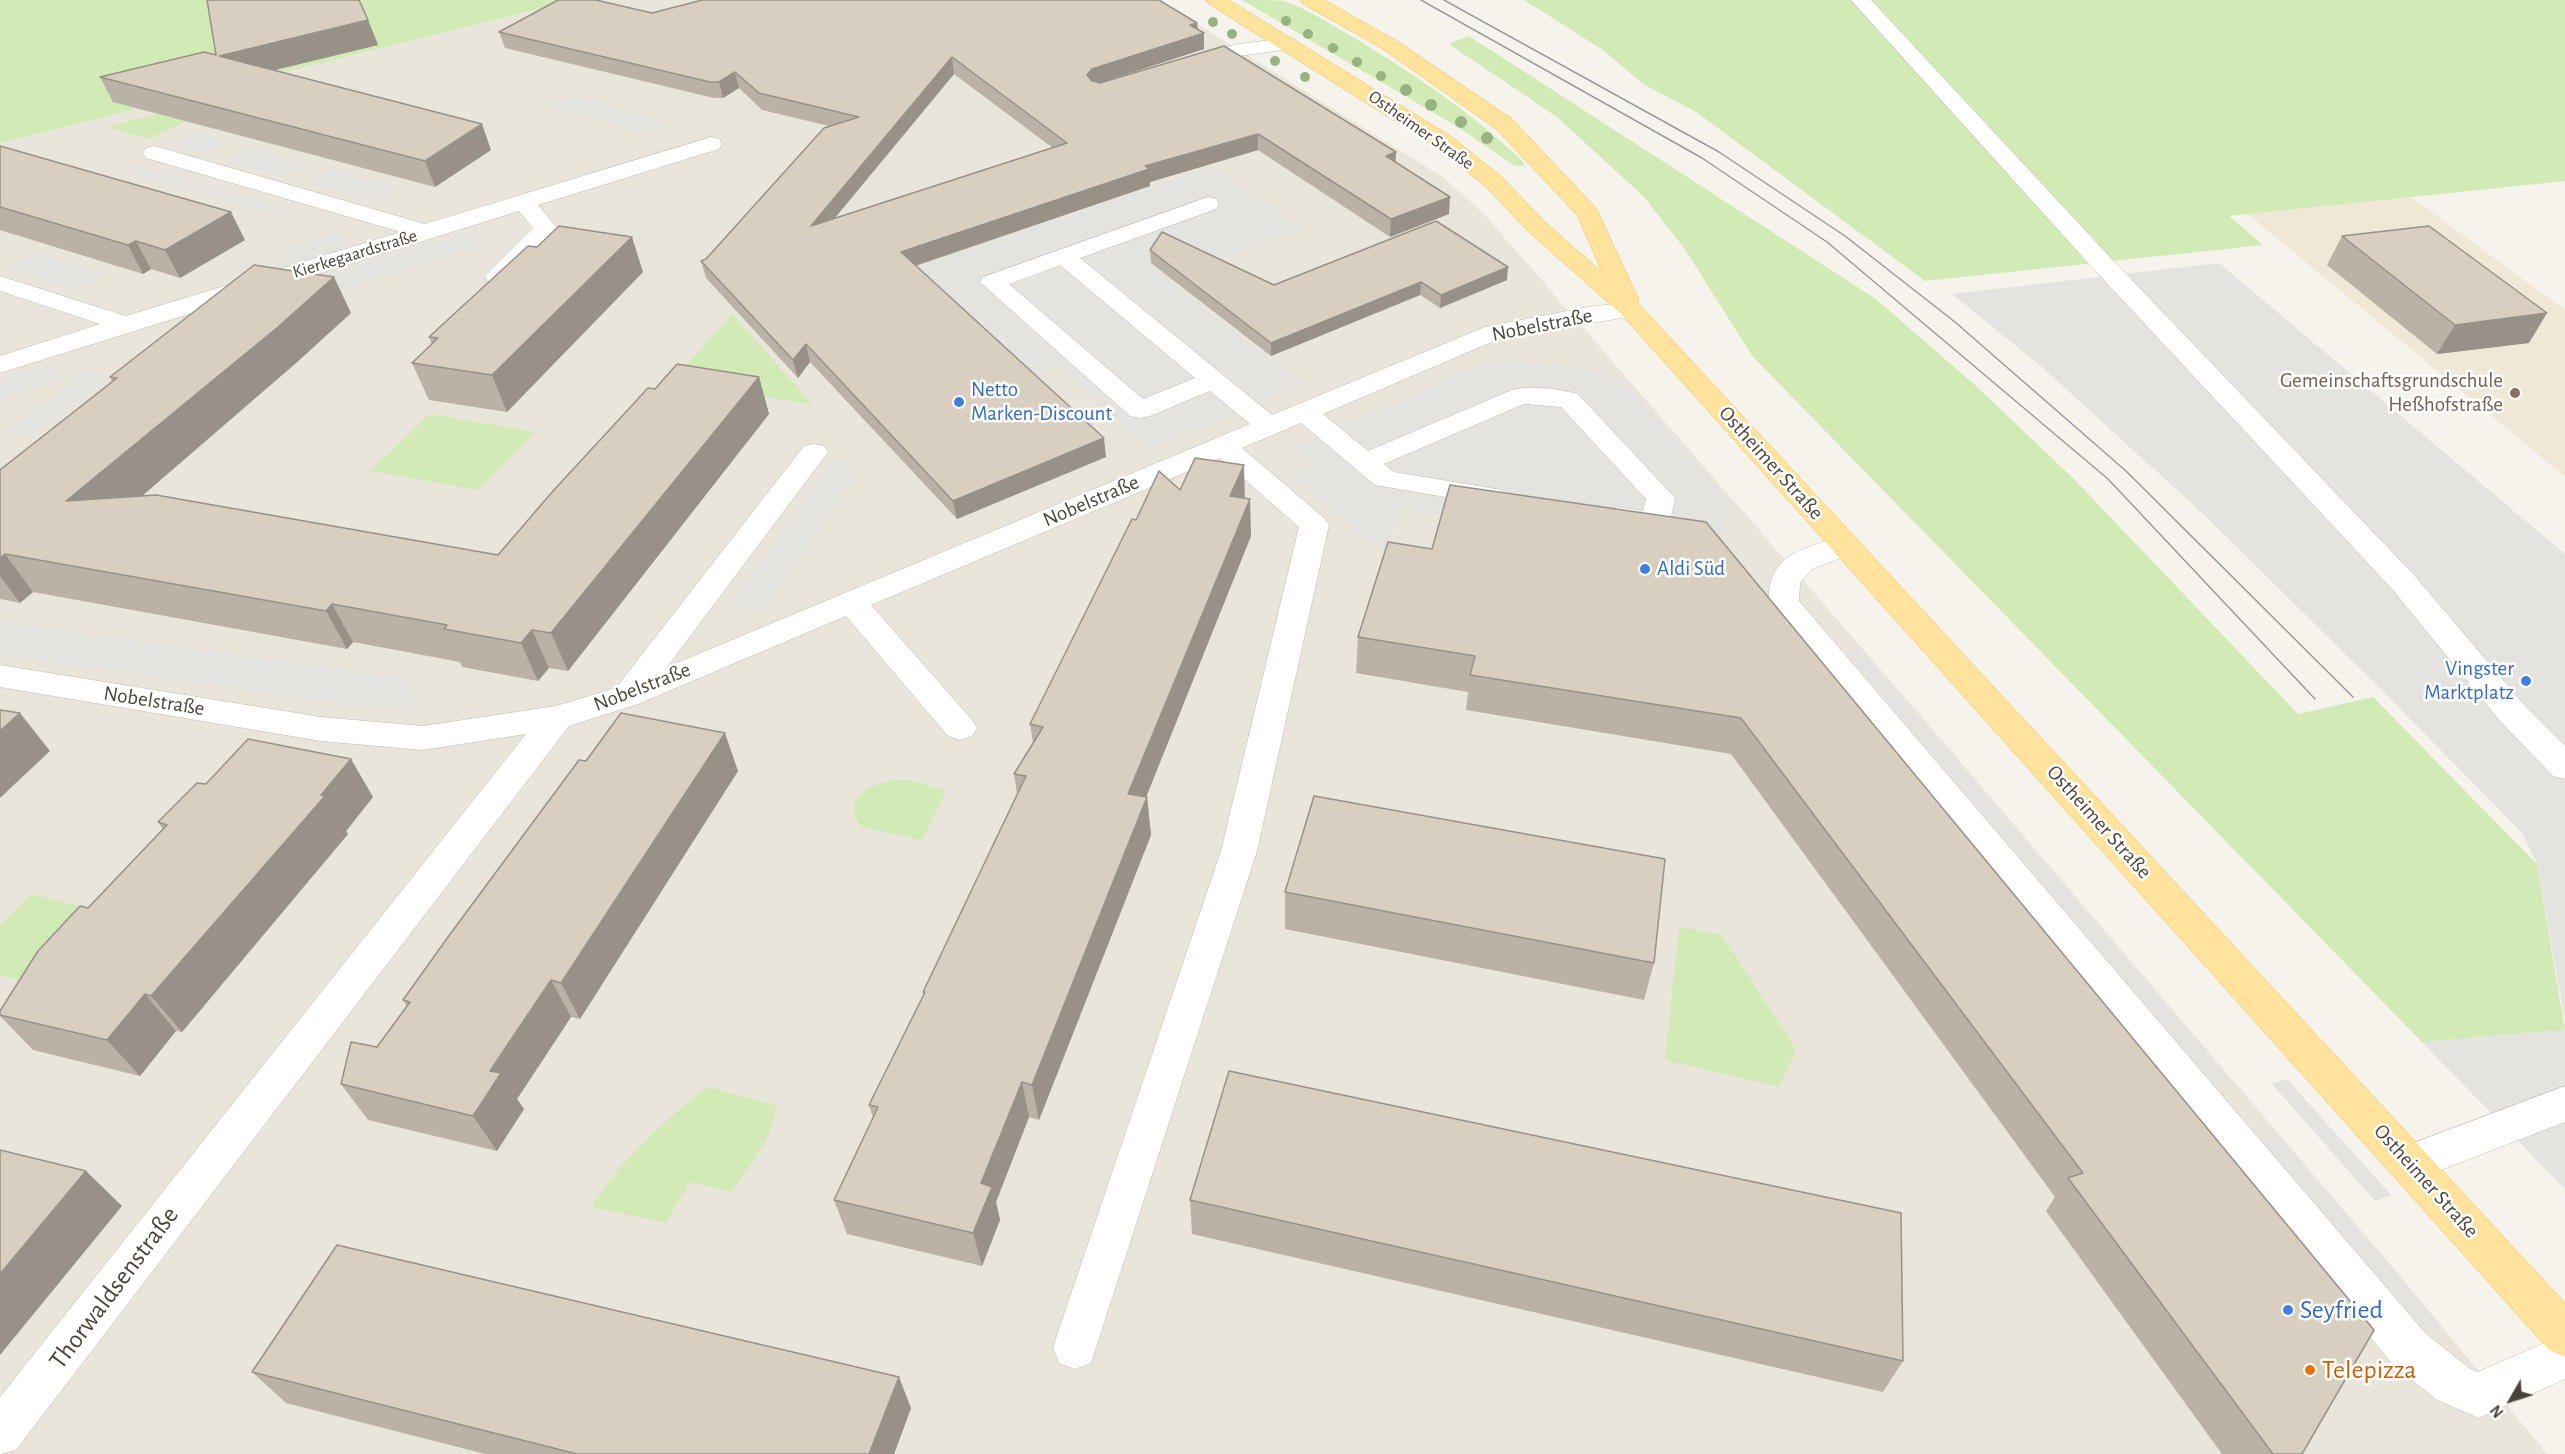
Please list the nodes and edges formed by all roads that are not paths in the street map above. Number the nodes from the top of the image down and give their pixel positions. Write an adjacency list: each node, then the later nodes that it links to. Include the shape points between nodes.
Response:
1 (1216, 0): 4 (main road, Ostheimer Straße)
2 (1310, 0): 9 (main road, Ostheimer Straße, via 1390,45 1504,124)
3 (1861, 0): 35 (street, via 2099,260 2403,582 2513,714)
4 (1290, 44): 5 (street, via 1217,54); 8 (main road, Ostheimer Straße, via 1444,142)
5 (1172, 69)
6 (711, 144): 10 (street, Kierkegaardstraße)
7 (154, 153): 12 (street)
8 (1483, 173): 9 (main road); 17 (main road, Ostheimer Straße)
9 (1531, 175): 17 (main road, Ostheimer Straße, via 1587,213)
10 (524, 202): 12 (street, Kierkegaardstraße); 15 (street, via 555,231)
11 (1208, 204): 13 (street)
12 (426, 232): 16 (street, Kierkegaardstraße)
13 (1063, 256): 21 (street); 21 (street, via 992,282 1140,410)
14 (0, 283): 18 (street)
15 (478, 294)
16 (199, 302): 18 (street, Kierkegaardstraße); 19 (street, via 205,315)
17 (1631, 310): 22 (street, Nobelstraße, via 1494,332); 29 (main road, Ostheimer Straße)
18 (125, 324): 20 (street, Kierkegaardstraße)
19 (187, 329)
20 (0, 365)
21 (1213, 380): 23 (street)
22 (1304, 412): 23 (street, Nobelstraße); 26 (street)
23 (1269, 426): 24 (street, Nobelstraße)
24 (1223, 446): 30 (street, Nobelstraße); 39 (street, via 1314,525 1239,851)
25 (814, 452): 32 (street)
26 (1365, 462): 27 (street, via 1385,479); 28 (street, via 1521,396 1569,400 1661,498 1655,522)
27 (1514, 499)
28 (1596, 513)
29 (1846, 545): 37 (main road, Ostheimer Straße); 38 (street, via 1802,562 1785,581 1784,603 2410,1350 2453,1384 2479,1395)
30 (851, 602): 32 (street, Nobelstraße); 34 (street)
31 (0, 676): 33 (street, Nobelstraße, via 321,729 423,738)
32 (627, 696): 33 (street, Nobelstraße)
33 (557, 718): 40 (street, Thorwaldsenstraße)
34 (960, 728)
35 (2565, 767)
36 (2565, 1104): 37 (street)
37 (2410, 1163): 38 (main road, Ostheimer Straße)
38 (2563, 1335)
39 (1075, 1347)
40 (0, 1434)

